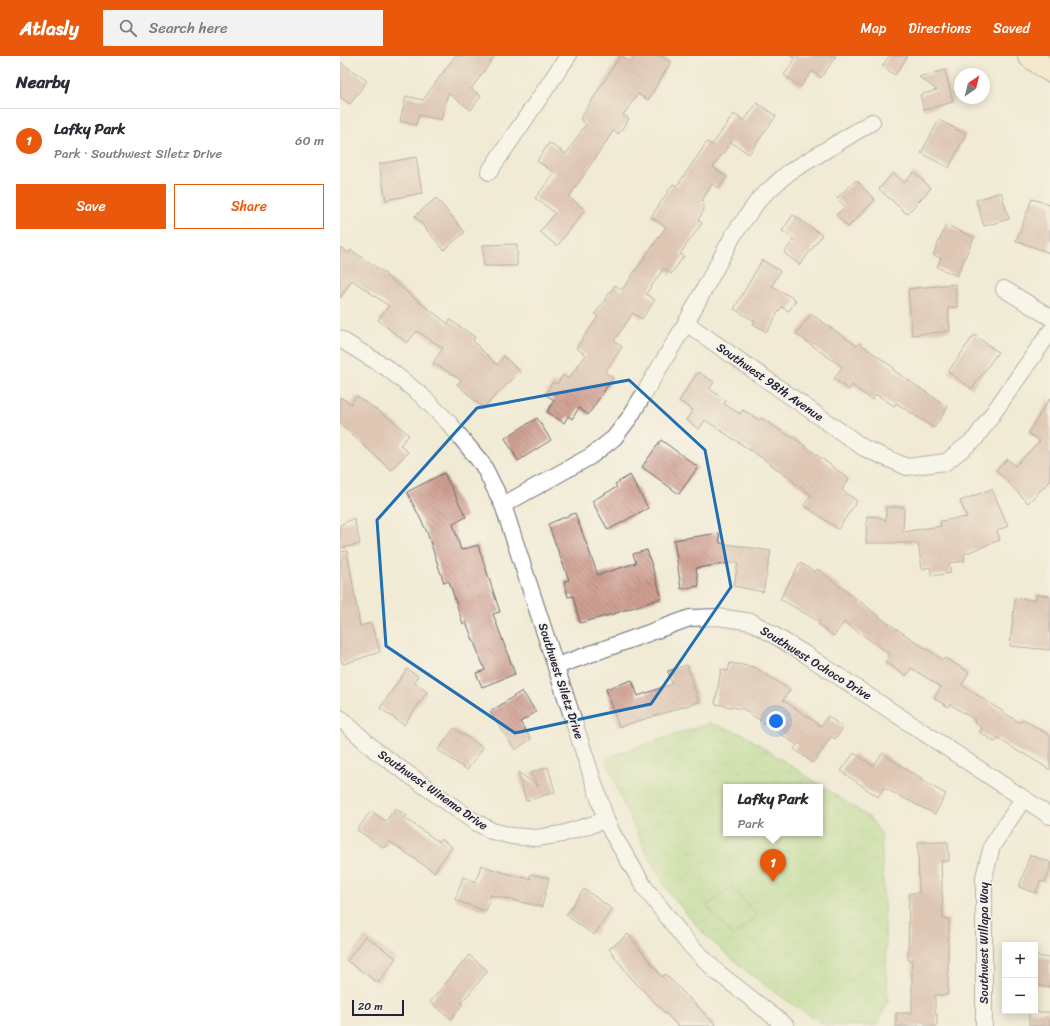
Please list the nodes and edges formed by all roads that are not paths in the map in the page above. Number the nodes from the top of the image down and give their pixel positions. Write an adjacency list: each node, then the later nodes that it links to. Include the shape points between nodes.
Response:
1 (568, 56): 5 (street)
2 (1029, 56): 3 (main road)
3 (1050, 71)
4 (872, 122): 8 (street, via 788,173 760,198 734,234)
5 (489, 172)
6 (1004, 289): 7 (street)
7 (1050, 317)
8 (686, 322): 9 (street, Southwest 98th Avenue, via 864,448 907,467 946,462 975,439); 11 (street, via 630,417 614,438 591,456)
9 (1050, 332)
10 (340, 339): 11 (street, Southwest Siletz Drive, via 388,368 421,394 449,423 482,465)
11 (503, 505): 12 (street, Southwest Siletz Drive)
12 (557, 666): 14 (street, Southwest Ochoco Drive, via 690,618 718,616 752,622 805,654); 16 (street, Southwest Siletz Drive)
13 (340, 718): 16 (street, Southwest Winema Drive, via 376,750 472,820 492,831 536,838 562,834)
14 (1023, 799): 15 (street, Southwest Ochoco Drive); 18 (street, Southwest Willapa Way, via 992,846 984,877)
15 (1050, 816)
16 (606, 820): 17 (street, Southwest Siletz Drive, via 645,888 687,942 716,971)
17 (786, 1026)
18 (984, 1026)

